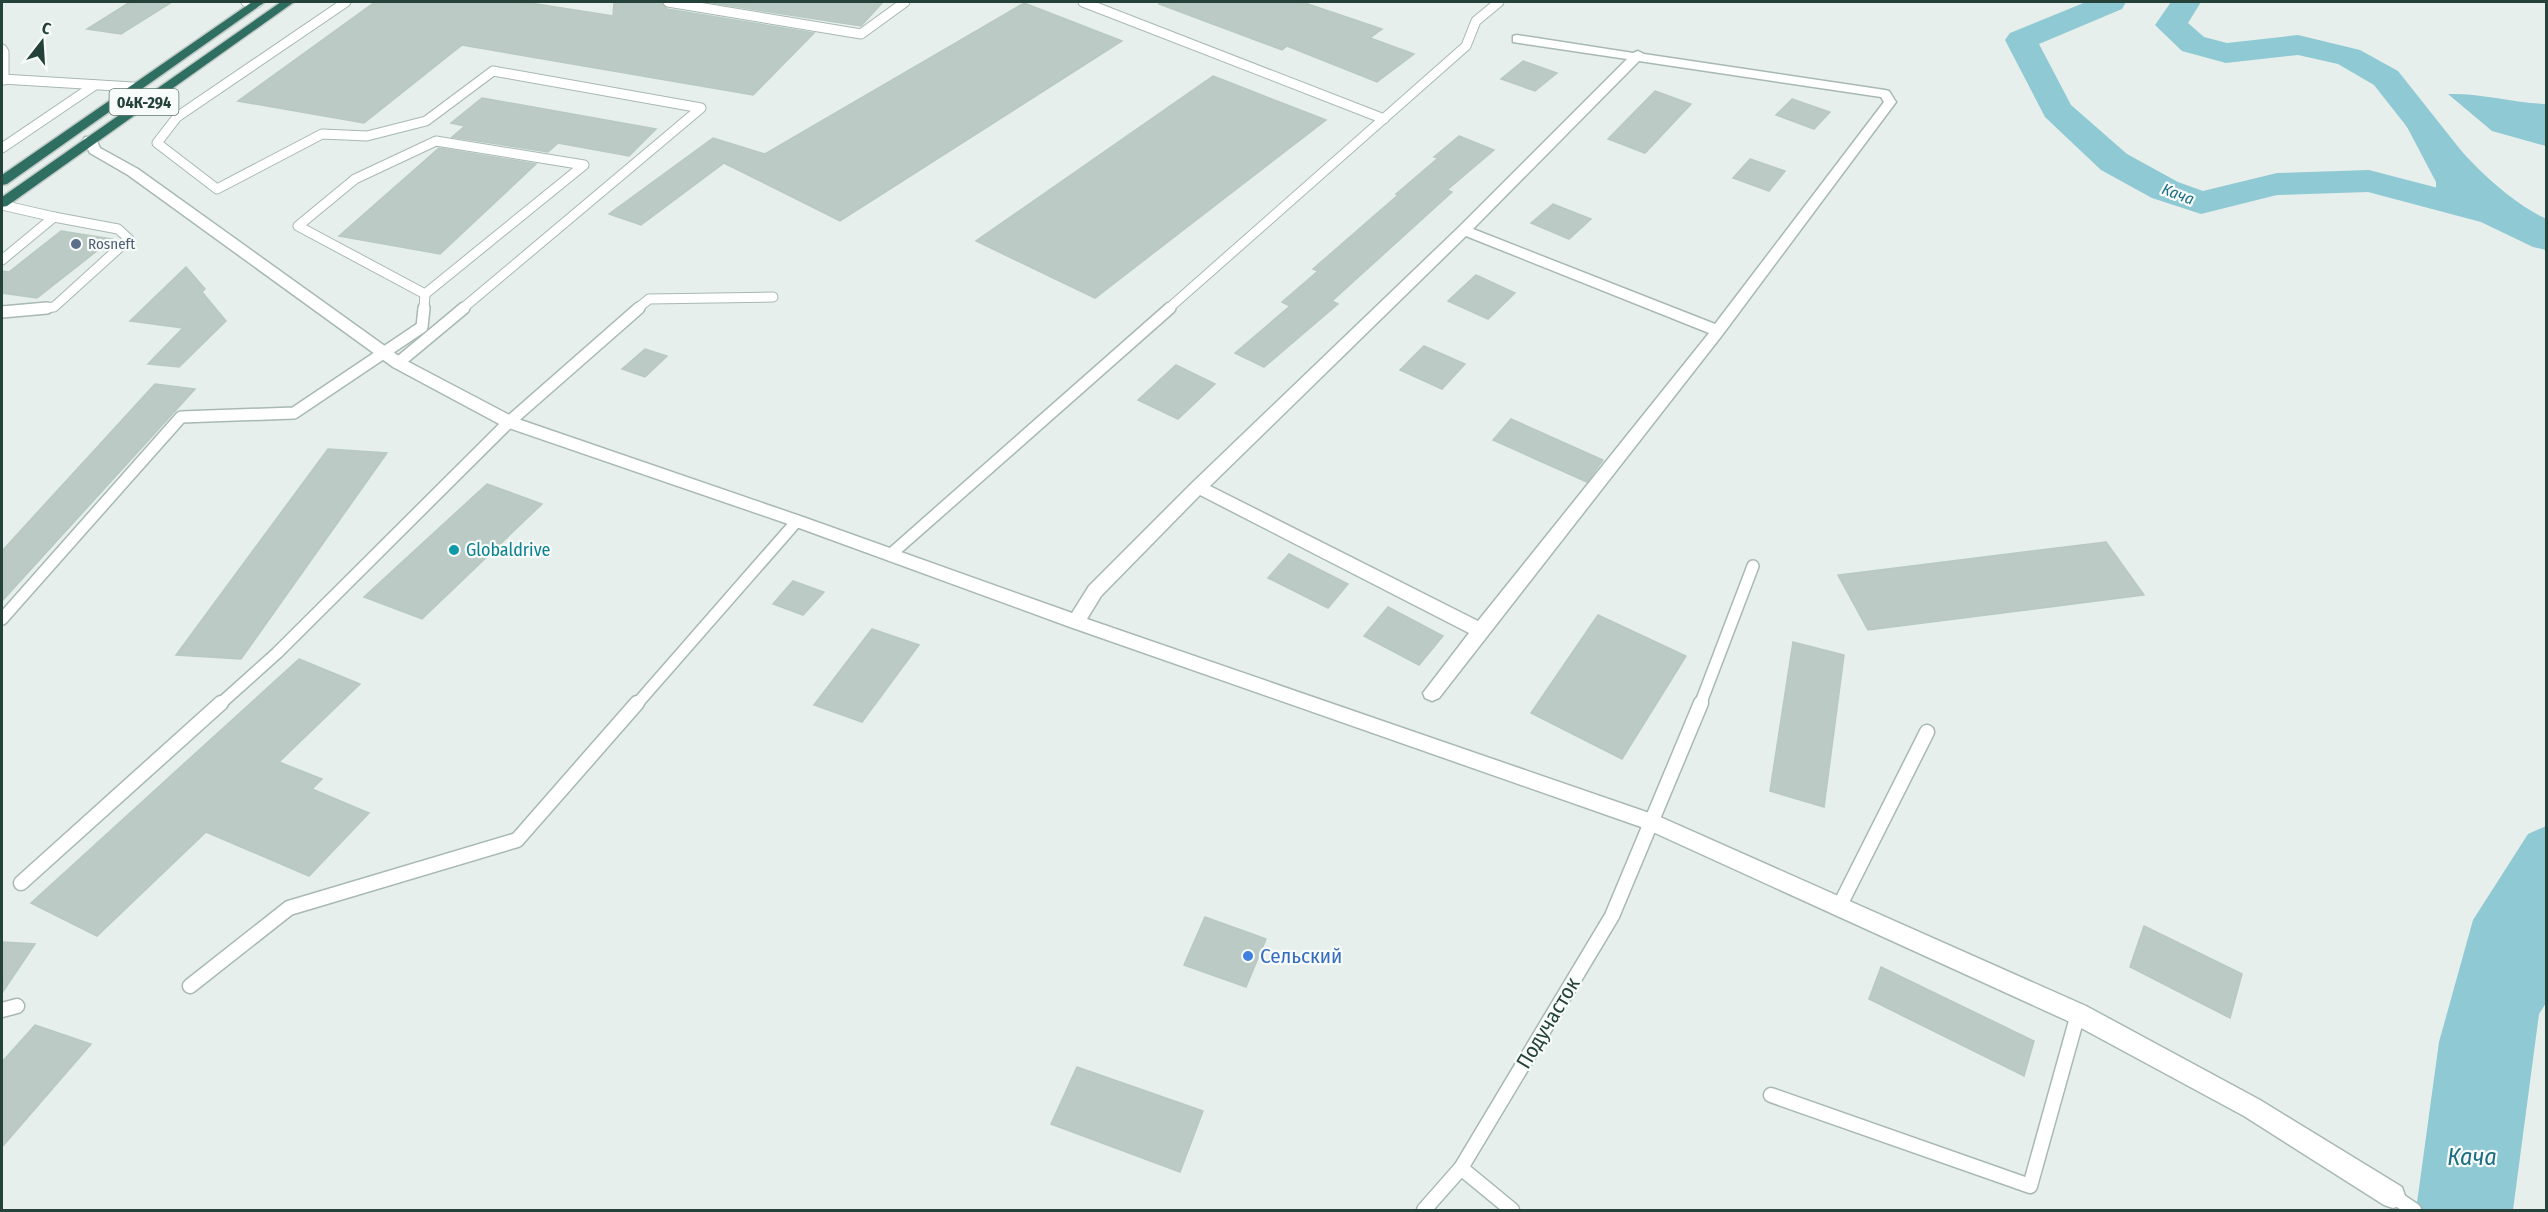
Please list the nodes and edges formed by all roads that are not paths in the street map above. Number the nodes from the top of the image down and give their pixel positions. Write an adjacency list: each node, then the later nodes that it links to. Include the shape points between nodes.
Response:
1 (254, 2): 13 (highway, 04К-294)
2 (288, 2): 15 (highway, 04К-294)
3 (346, 2): 26 (lane, via 177,117 157,143 218,189 322,134 367,136 426,121 493,71 701,108)
4 (668, 2): 5 (lane, via 861,34)
5 (905, 2)
6 (1083, 2): 14 (lane)
7 (1499, 2): 14 (lane, via 1476,21 1466,46)
8 (1517, 39): 10 (street)
9 (2, 49): 11 (lane)
10 (1638, 55): 20 (street); 25 (street, via 1885,94 1890,102)
11 (3, 79): 12 (lane)
12 (95, 85): 13 (lane); 16 (lane)
13 (134, 87): 17 (highway, 04К-294)
14 (1384, 119): 30 (lane)
15 (90, 140): 18 (highway, 04К-294); 26 (street, via 95,150 133,172)
16 (2, 148)
17 (2, 182)
18 (2, 204): 19 (lane)
19 (54, 217): 21 (lane); 24 (lane, via 118,229 129,238 54,307)
20 (1464, 230): 25 (street); 28 (street)
21 (2, 260)
22 (425, 294): 22 (lane, via 452,273 584,165 436,141 355,179 298,226); 26 (lane, via 422,327)
23 (773, 297): 27 (lane, via 649,299)
24 (2, 312)
25 (1718, 331): 34 (street)
26 (392, 359): 27 (street); 32 (lane, via 294,413 181,417)
27 (509, 422): 29 (street); 38 (lane, via 277,653)
28 (1198, 487): 33 (street, via 1095,591); 34 (street)
29 (797, 521): 30 (street); 40 (lane, via 517,840 289,908)
30 (890, 555): 33 (street)
31 (1753, 566): 37 (lane, Подучасток, via 1714,672)
32 (2, 619)
33 (1076, 622): 37 (street)
34 (1480, 630): 35 (street)
35 (1432, 693)
36 (1927, 732): 39 (lane)
37 (1651, 822): 39 (street); 45 (lane, Подучасток, via 1612,916)
38 (21, 883)
39 (1840, 905): 43 (street)
40 (190, 986)
41 (17, 1006): 42 (lane)
42 (2, 1010)
43 (2078, 1014): 44 (lane, via 2030,1186); 46 (street, via 2252,1108)
44 (1771, 1095)
45 (1461, 1168): 47 (lane, Подучасток); 48 (lane)
46 (2393, 1197): 49 (lane)
47 (1424, 1210)
48 (1512, 1210)
49 (2414, 1210)

